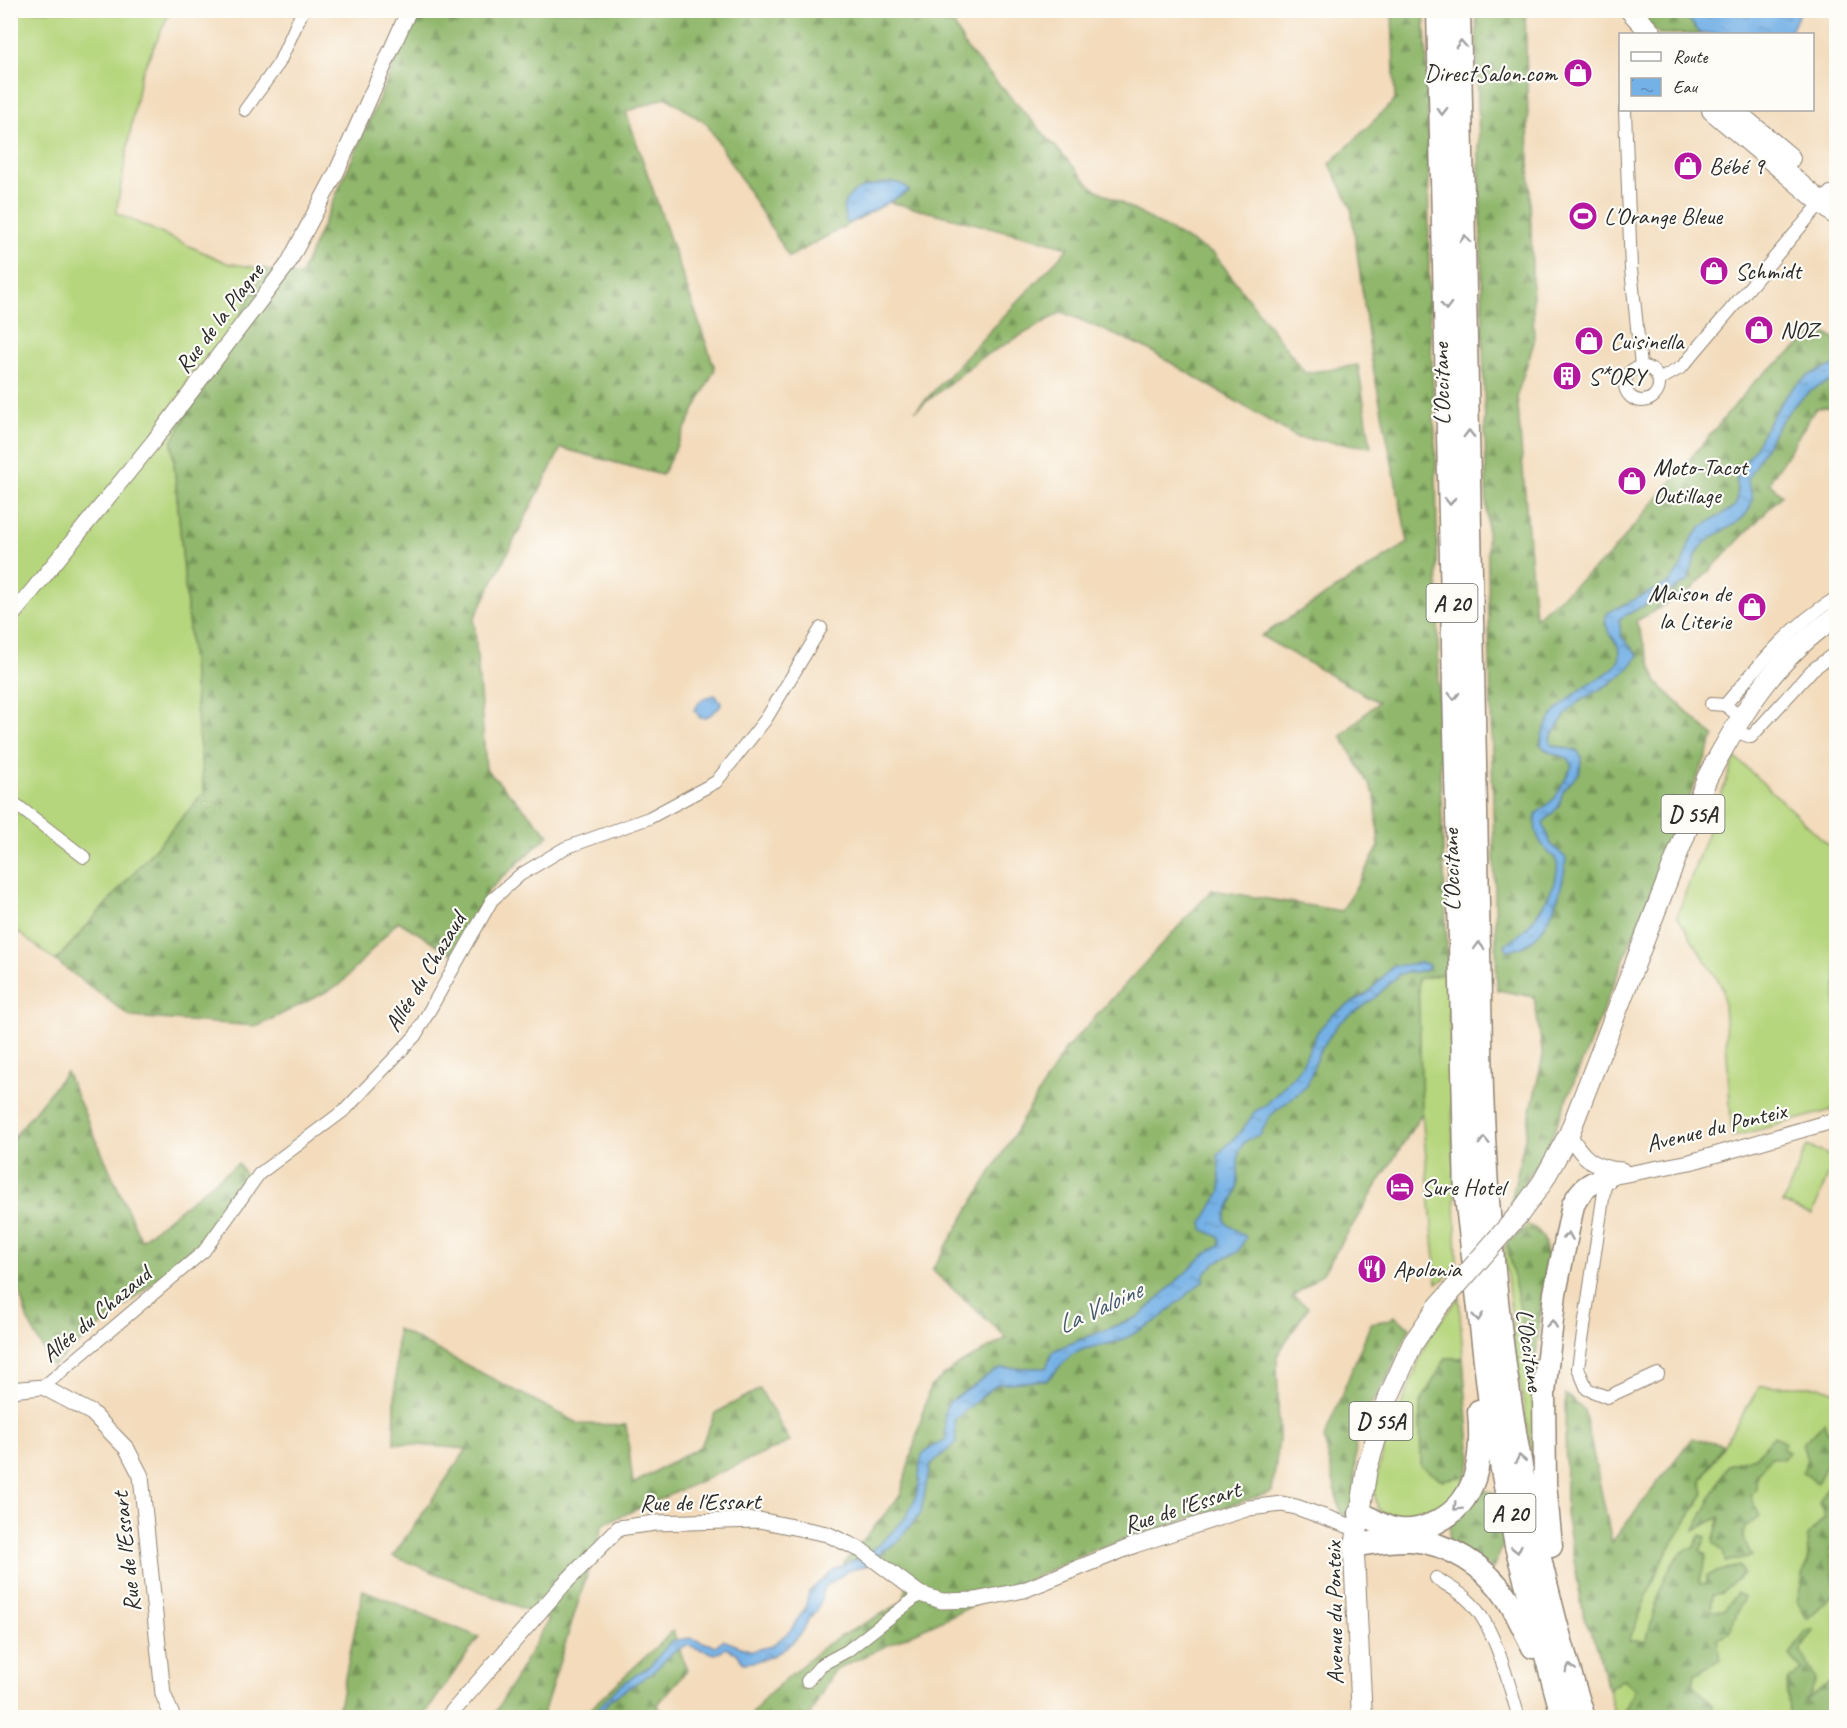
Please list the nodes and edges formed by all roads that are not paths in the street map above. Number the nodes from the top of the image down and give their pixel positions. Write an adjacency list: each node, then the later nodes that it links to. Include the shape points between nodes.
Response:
1 (303, 10): 9 (street, via 279,63)
2 (409, 10): 19 (street, Rue de la Plagne, via 337,171 288,264 153,442)
3 (1438, 10): 30 (highway, L'Occitane / A 20, one-way to 30, via 1462,1108)
4 (1459, 10): 37 (highway, L'Occitane / A 20, one-way to 4, via 1515,1437 1488,1229)
5 (1616, 10): 7 (main road)
6 (1630, 10): 8 (main road)
7 (1634, 33)
8 (1651, 33)
9 (244, 110)
10 (1625, 111): 15 (street, via 1631,269)
11 (1713, 111): 13 (main road)
12 (1733, 111): 13 (main road)
13 (1829, 197): 14 (main road); 16 (street, via 1682,367)
14 (1836, 215)
15 (1641, 366): 16 (street, via 1653,370); 16 (street, via 1631,370 1625,380 1632,398 1652,398)
16 (1659, 380)
17 (1836, 598): 23 (street, via 1786,638)
18 (1836, 617): 23 (main road, D 55A, via 1802,642)
19 (10, 618)
20 (821, 628): 32 (street, Allée du Chazaud, via 766,719 716,782 649,818 565,848 520,875 492,900 415,1036 345,1108 259,1174 204,1251)
21 (1836, 652): 23 (street, via 1805,677 1753,743)
22 (1711, 704): 23 (street)
23 (1733, 717): 27 (main road, D 55A)
24 (10, 800): 25 (street)
25 (84, 857)
26 (1836, 1120): 28 (street, Avenue du Ponteix)
27 (1569, 1134): 28 (street, via 1592,1164); 34 (main road, Avenue du Ponteix / D 55A, bridge, via 1530,1200 1437,1308 1413,1343 1375,1436)
28 (1643, 1171): 29 (street, Avenue du Ponteix)
29 (1606, 1178): 31 (street, via 1578,1368 1587,1389 1607,1397); 37 (highway, one-way to 29, via 1560,1598 1548,1529 1544,1393 1555,1293 1573,1205 1579,1192)
30 (1481, 1347): 34 (highway, one-way to 34, via 1476,1371 1481,1443 1476,1476 1465,1499 1436,1523 1406,1531 1380,1524); 38 (highway, L'Occitane / A 20, one-way to 38, via 1516,1546)
31 (1658, 1374)
32 (42, 1387): 33 (street); 40 (street, Rue de l'Essart, via 92,1413 127,1449 141,1476 163,1694)
33 (10, 1390)
34 (1358, 1529): 36 (street, Rue de l'Essart, via 1282,1504 1249,1508 1135,1545 1024,1590 975,1600 942,1601); 38 (highway, via 1450,1550 1469,1561 1493,1580 1507,1598); 42 (main road, Avenue du Ponteix / D 55A)
35 (1436, 1578): 43 (street, via 1467,1599 1478,1613 1502,1663)
36 (920, 1594): 39 (street, via 847,1651 821,1665); 41 (street, Rue de l'Essart, via 861,1550 827,1534 759,1520 619,1528 563,1585)
37 (1557, 1618): 45 (highway, L'Occitane / A 20, one-way to 37)
38 (1550, 1677): 44 (highway, L'Occitane / A 20)
39 (807, 1681)
40 (173, 1718)
41 (447, 1718)
42 (1362, 1718)
43 (1519, 1718)
44 (1563, 1718)
45 (1584, 1718)

